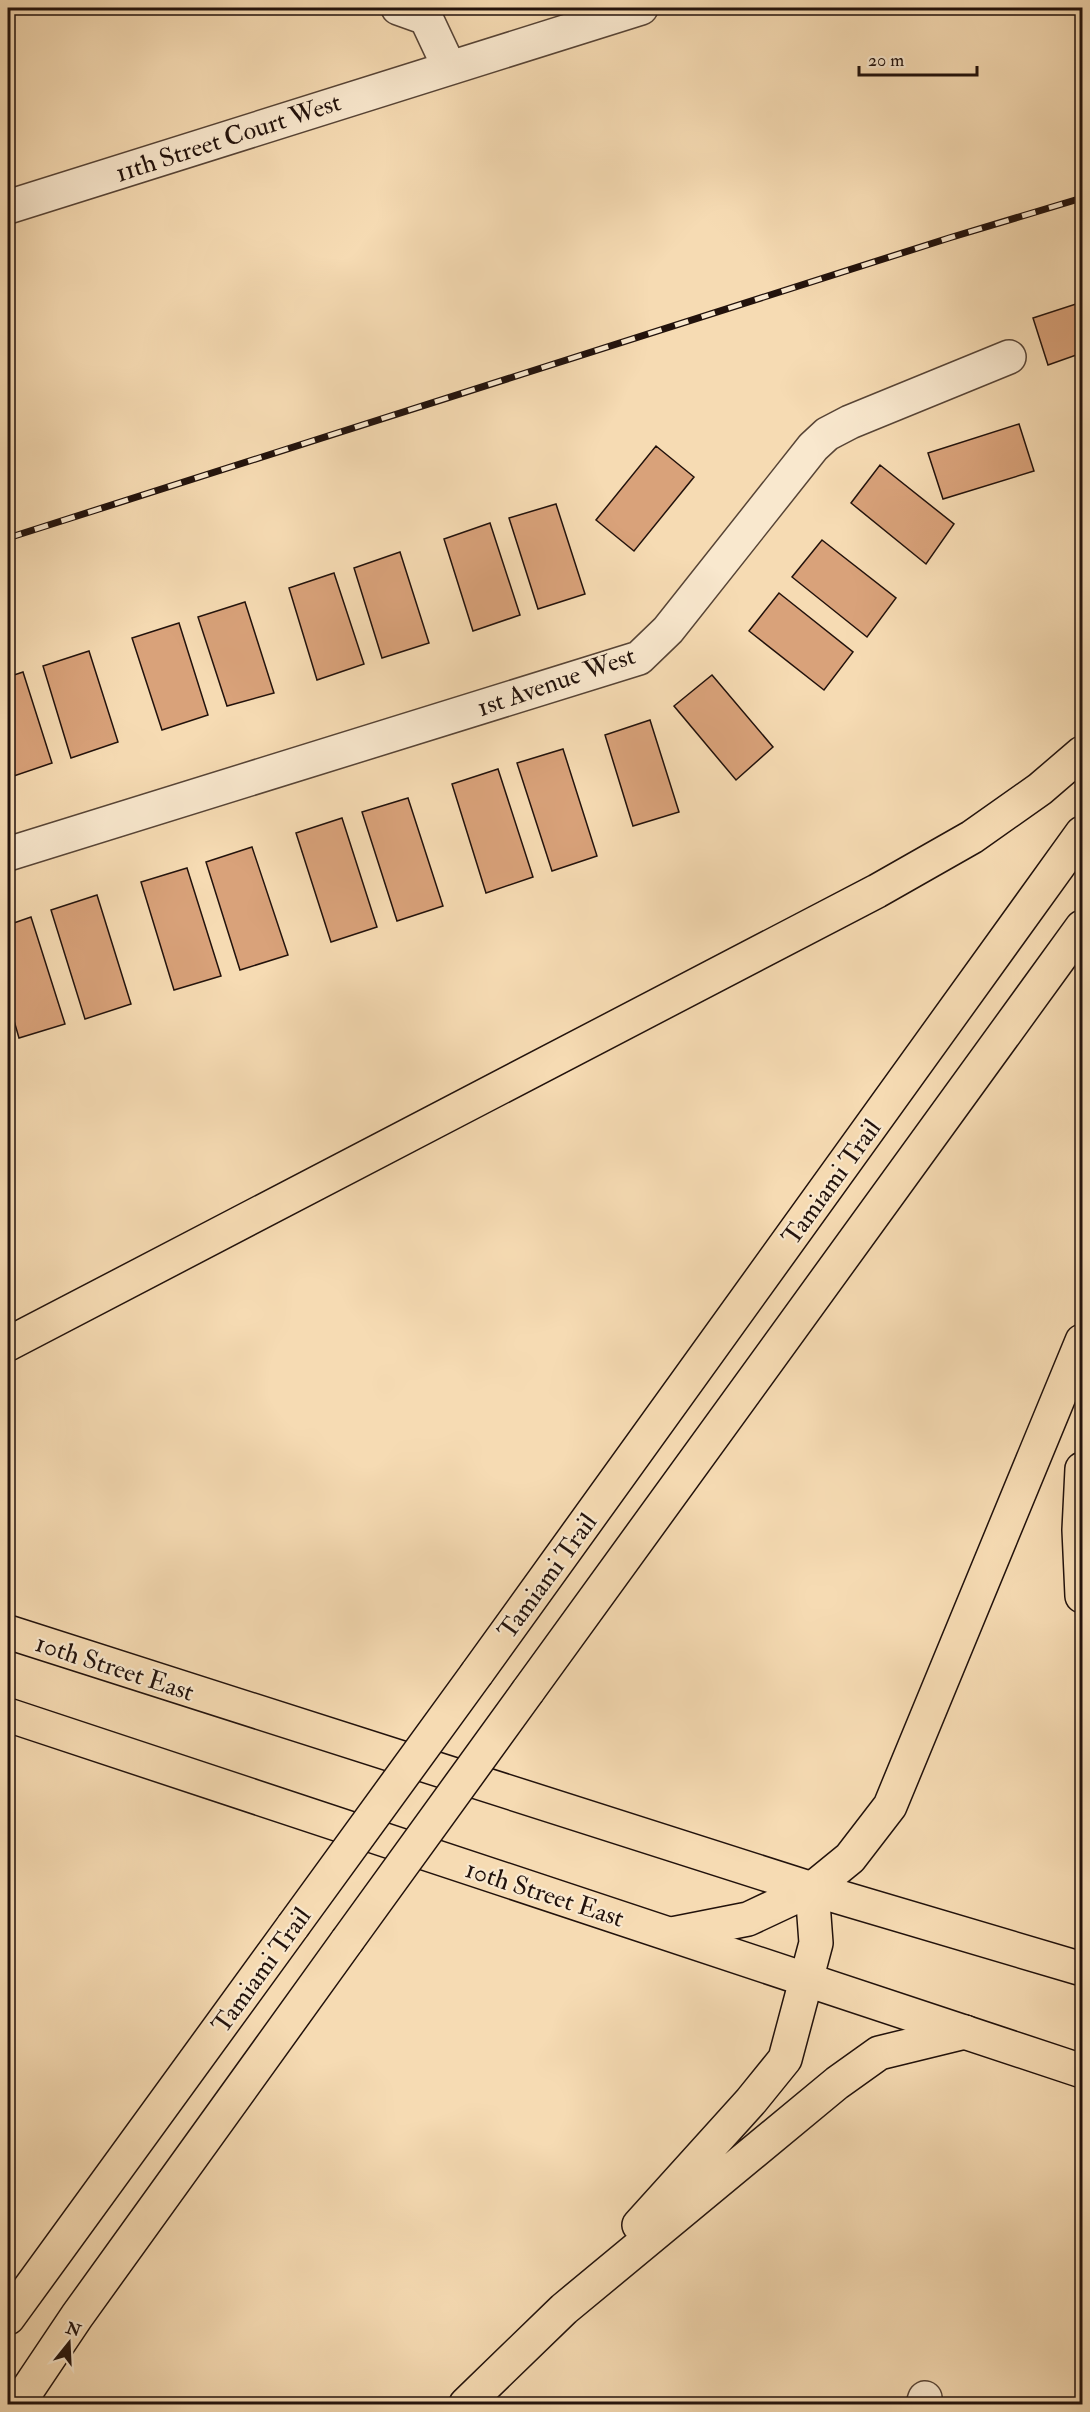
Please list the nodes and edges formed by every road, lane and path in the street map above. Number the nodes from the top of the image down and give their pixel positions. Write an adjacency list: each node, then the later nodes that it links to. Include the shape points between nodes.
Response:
1 (398, 8): 3 (street, via 426,18)
2 (641, 8): 3 (street, 11th Street Court West)
3 (449, 67): 4 (street, 11th Street Court West)
4 (8, 207)
5 (1009, 357): 8 (street, 1st Avenue West, via 827,434 668,630 639,658)
6 (1083, 753): 11 (main road, via 972,837 877,891)
7 (1083, 833): 23 (main road, Tamiami Trail, bridge)
8 (8, 854)
9 (1083, 927): 24 (main road, Tamiami Trail, bridge, via 347,1941)
10 (1083, 1341): 16 (main road, via 890,1806 850,1858)
11 (8, 1344)
12 (1083, 1469): 13 (main road, via 1079,1530)
13 (1083, 1596)
14 (8, 1632): 16 (main road, 10th Street East)
15 (8, 1715): 17 (main road, 10th Street East)
16 (812, 1889): 17 (main road, via 748,1919); 18 (main road, 10th Street East); 19 (main road, via 816,1943)
17 (672, 1934): 19 (main road, 10th Street East)
18 (1083, 1969)
19 (808, 1979): 20 (main road, 10th Street East); 22 (main road, via 785,2059)
20 (964, 2032): 21 (main road, 10th Street East); 22 (main road, via 879,2053 837,2083)
21 (1083, 2071)
22 (564, 2309): 25 (main road)
23 (8, 2318)
24 (18, 2404)
25 (466, 2404)

